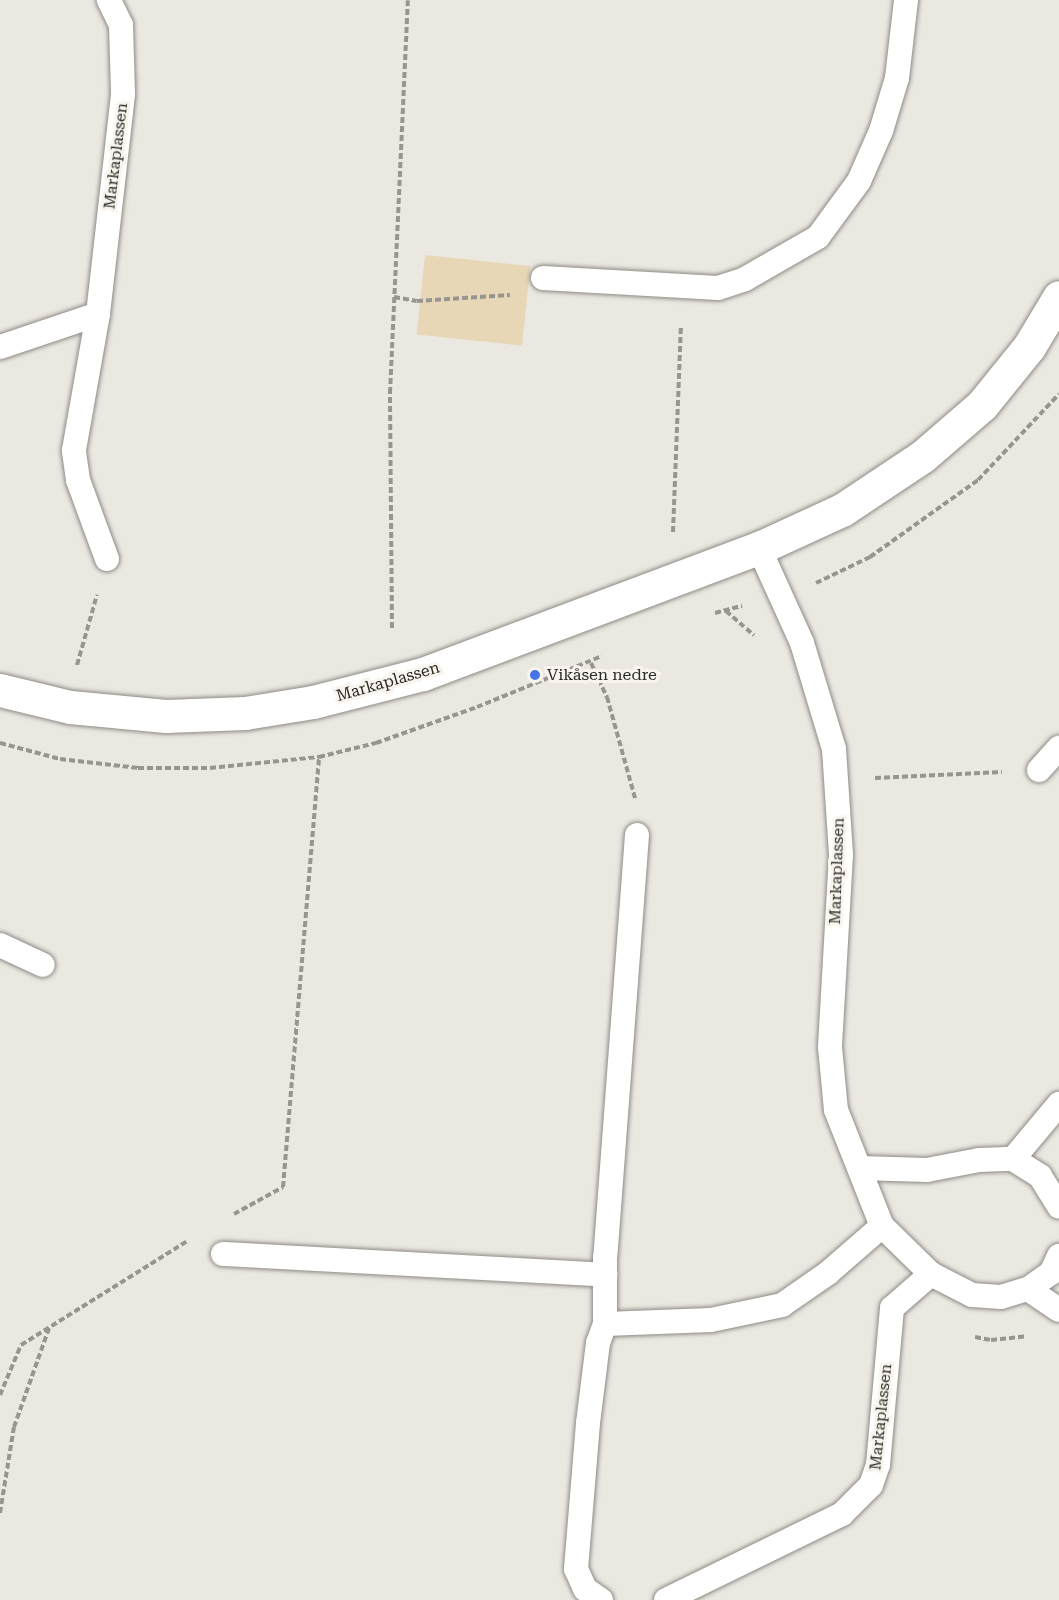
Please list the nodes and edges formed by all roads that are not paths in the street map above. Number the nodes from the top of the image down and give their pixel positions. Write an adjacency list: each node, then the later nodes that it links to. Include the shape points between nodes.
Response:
1 (110, 0): 5 (lane, Markaplassen, via 120,25 123,93)
2 (906, 0): 3 (lane, via 897,78 881,131 859,181 818,237 746,279 718,288)
3 (543, 278)
4 (1059, 297): 7 (street, Markaplassen, via 1029,347 982,405 923,456 842,510)
5 (98, 314): 6 (lane); 8 (lane, Markaplassen, via 74,450 78,480)
6 (0, 348)
7 (759, 548): 9 (street, Markaplassen, via 423,674 313,702 245,713 166,716 70,707); 17 (lane, Markaplassen, via 802,643 822,703 837,780 841,855 830,1047 836,1110)
8 (107, 560)
9 (0, 690)
10 (1059, 748): 11 (lane)
11 (1039, 770)
12 (637, 835): 23 (lane)
13 (0, 945): 14 (lane)
14 (43, 964)
15 (1059, 1104): 16 (lane)
16 (1013, 1159): 17 (lane, via 978,1160 927,1170); 18 (lane, via 1040,1176)
17 (860, 1168): 19 (lane, Markaplassen)
18 (1059, 1206)
19 (882, 1226): 22 (lane, Markaplassen); 26 (lane, via 828,1273 782,1305 711,1320)
20 (223, 1254): 23 (lane)
21 (1059, 1256): 24 (lane, Markaplassen, via 1051,1273)
22 (931, 1274): 24 (lane, Markaplassen, via 972,1295 1000,1297); 28 (lane, Markaplassen, via 892,1308 878,1465 871,1485 842,1514)
23 (605, 1275): 26 (lane)
24 (1028, 1289): 25 (lane)
25 (1059, 1310)
26 (604, 1324): 27 (lane, via 588,1423 576,1569 585,1589)
27 (601, 1600)
28 (666, 1600)

